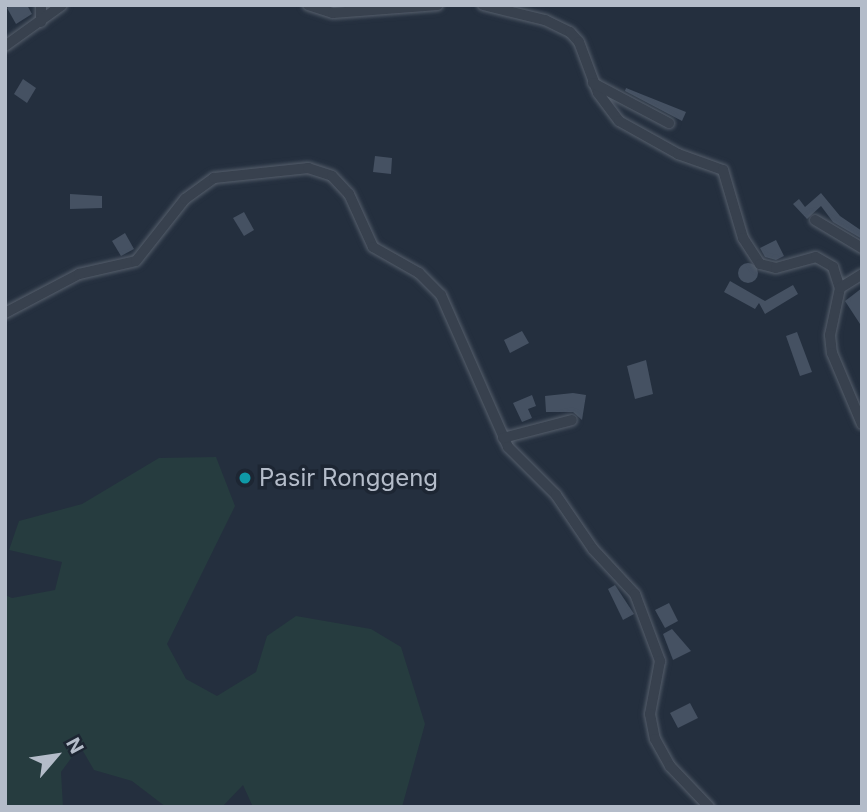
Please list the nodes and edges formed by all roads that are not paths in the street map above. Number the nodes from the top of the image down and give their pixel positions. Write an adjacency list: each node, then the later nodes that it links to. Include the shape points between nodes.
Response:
1 (41, 5): 6 (street)
2 (62, 5): 6 (street)
3 (308, 5): 4 (street, via 333,13)
4 (438, 5)
5 (483, 5): 8 (street, via 545,20 570,32 579,42)
6 (41, 22): 7 (street)
7 (5, 46)
8 (593, 83): 9 (street); 13 (street, via 612,114 634,131 690,160 723,170 743,238 757,261 771,269 821,258 835,270)
9 (669, 123)
10 (815, 220): 11 (street)
11 (862, 248)
12 (862, 274): 13 (street)
13 (840, 288): 16 (street, via 831,348)
14 (5, 313): 17 (street, via 79,274 131,265 185,199 214,178 317,169 332,176 349,194 373,247 428,280 449,305)
15 (572, 421): 17 (street)
16 (862, 424)
17 (503, 438): 18 (street, via 514,455 556,495 593,550 638,600 661,667 651,707 652,731 670,766)
18 (709, 807)

